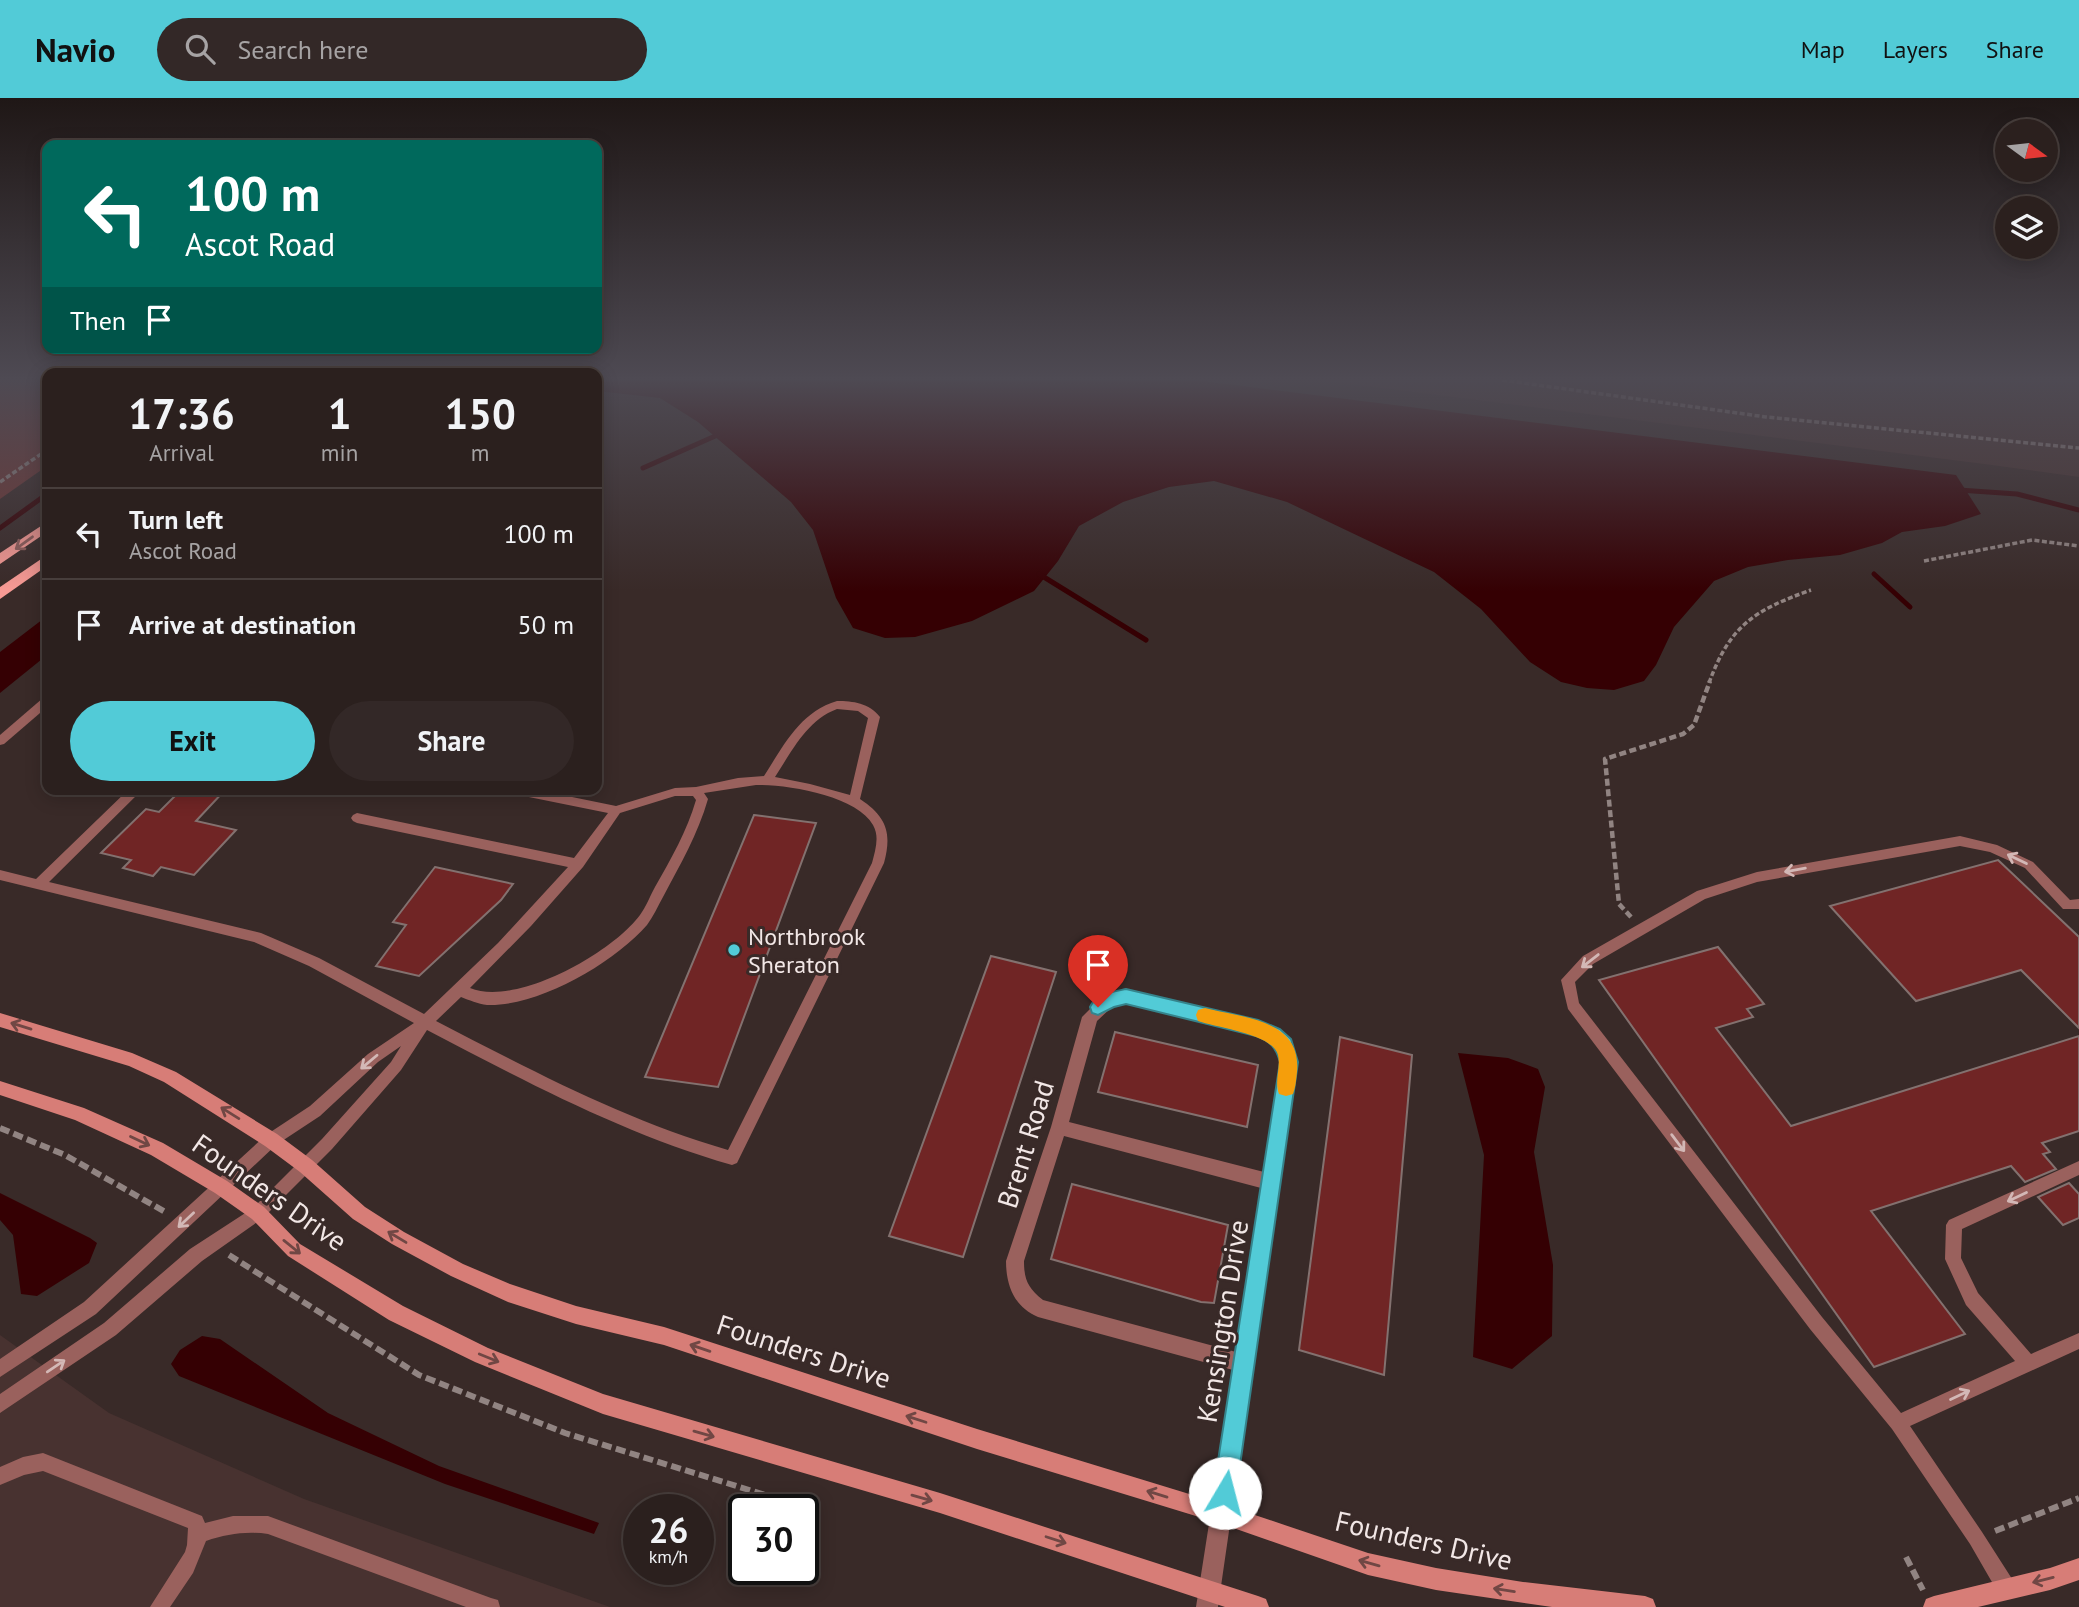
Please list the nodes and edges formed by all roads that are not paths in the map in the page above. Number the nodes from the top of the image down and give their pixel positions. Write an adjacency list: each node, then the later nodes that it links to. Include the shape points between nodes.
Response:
1 (42, 530): 2 (main road, one-way to 2)
2 (0, 560)
3 (42, 563): 4 (main road)
4 (0, 594)
5 (42, 705): 6 (lane)
6 (0, 741)
7 (767, 780): 8 (lane); 11 (lane); 11 (lane, via 807,724 826,706 841,703 867,709 874,717)
8 (696, 791): 12 (lane, via 674,792); 18 (lane, via 702,799 698,816 635,929 599,956 516,997 484,999)
9 (131, 795): 16 (lane)
10 (540, 795): 12 (lane)
11 (854, 801): 20 (lane, via 880,825 883,841 877,863 732,1158 682,1146 556,1093)
12 (616, 810): 14 (lane)
13 (357, 818): 14 (lane)
14 (579, 864): 18 (lane, via 523,929)
15 (0, 875): 16 (lane)
16 (38, 885): 20 (lane, via 256,937 314,962)
17 (2073, 904): 35 (lane, one-way to 35, via 2029,865 1993,848 1960,841 1758,877 1701,894 1588,960 1568,981 1573,1005)
18 (459, 990): 20 (lane)
19 (0, 1020): 24 (main road, Founders Drive, one-way to 19, via 144,1065)
20 (425, 1022): 24 (lane, one-way to 24, via 373,1058 315,1111); 25 (lane, via 397,1066)
21 (1285, 1045): 23 (street, Brent Road, via 1258,1028 1126,996 1109,1000 1090,1017); 27 (street, Kensington Drive, via 1289,1062)
22 (0, 1088): 28 (main road, Founders Drive, one-way to 28, via 96,1121)
23 (1059, 1127): 27 (street); 31 (street, Brent Road, via 1015,1261 1014,1281 1024,1297 1038,1308)
24 (271, 1140): 25 (main road, Founders Drive); 28 (lane)
25 (306, 1166): 29 (lane); 37 (main road, Founders Drive, one-way to 25, via 664,1336 508,1293 398,1238 359,1213)
26 (2079, 1168): 32 (lane, one-way to 32, via 1954,1225 1953,1259 1972,1299)
27 (1271, 1182): 31 (street, Kensington Drive)
28 (221, 1187): 29 (main road, Founders Drive); 33 (lane, one-way to 33, via 90,1308)
29 (258, 1213): 34 (lane, one-way to 29, via 110,1329 196,1255); 41 (main road, Founders Drive, one-way to 41, via 294,1250 396,1313 482,1355 603,1404 940,1503)
30 (2079, 1340): 32 (lane)
31 (1243, 1363): 37 (street, Kensington Drive)
32 (2028, 1363): 35 (lane, one-way to 32)
33 (0, 1369)
34 (0, 1404)
35 (1898, 1423): 40 (lane)
36 (0, 1476): 38 (lane, via 43,1462 196,1522)
37 (1222, 1514): 41 (street, Kensington Drive); 46 (main road, Founders Drive, one-way to 37, via 1436,1579 1368,1564)
38 (200, 1534): 43 (lane, via 194,1553); 44 (lane, via 223,1525 268,1525)
39 (2079, 1569): 40 (main road, one-way to 40)
40 (2007, 1589): 42 (main road)
41 (1208, 1599): 45 (main road, Founders Drive)
42 (1930, 1602)
43 (159, 1607)
44 (491, 1607)
45 (1258, 1607)
46 (1645, 1607)

